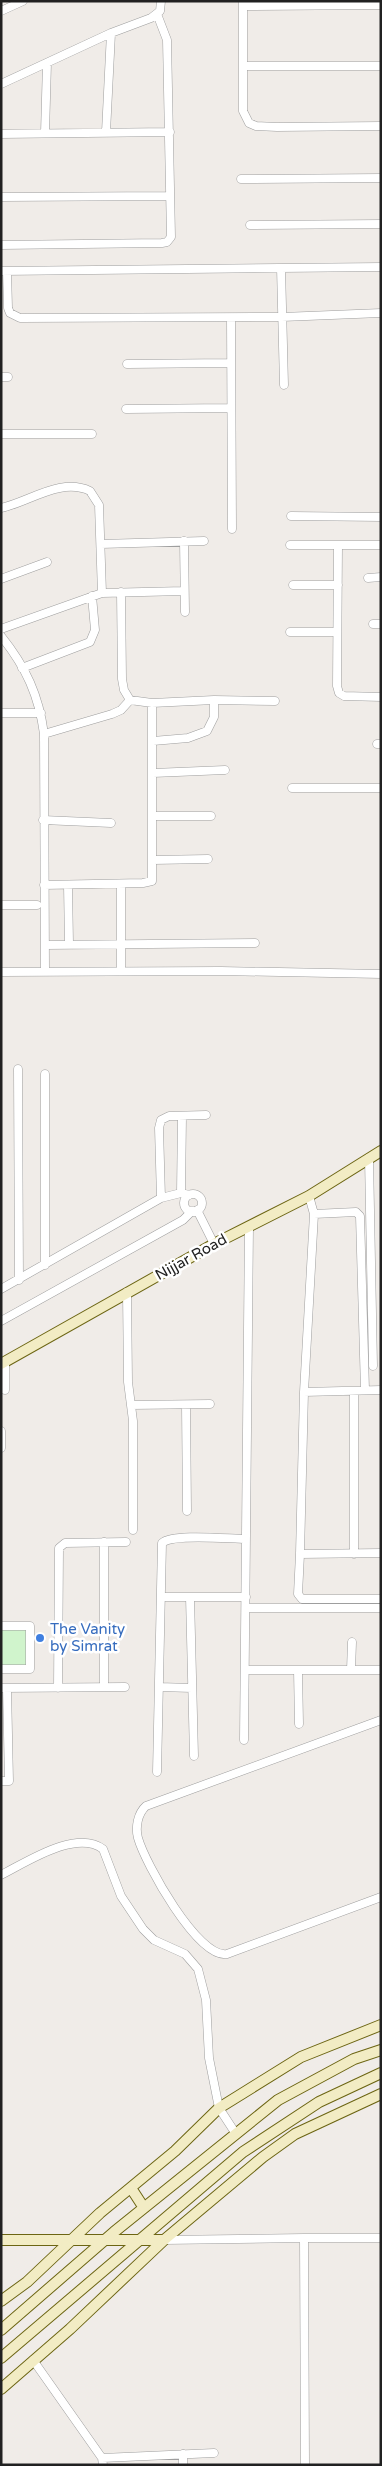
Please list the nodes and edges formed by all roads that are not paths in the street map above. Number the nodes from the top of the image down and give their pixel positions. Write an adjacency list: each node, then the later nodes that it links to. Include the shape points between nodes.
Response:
1 (23, 1): 5 (street)
2 (161, 1): 6 (street)
3 (243, 4): 4 (street); 9 (street)
4 (381, 5)
5 (1, 10)
6 (157, 14): 7 (street); 14 (street, via 167,40)
7 (111, 33): 8 (street); 13 (street)
8 (47, 63): 11 (street); 16 (street)
9 (243, 66): 10 (street); 12 (street, via 243,111 249,124 277,128)
10 (381, 66)
11 (1, 84)
12 (381, 126)
13 (106, 132): 14 (street); 16 (street)
14 (170, 132): 19 (street)
15 (1, 134): 16 (street)
16 (45, 134)
17 (381, 178): 18 (street)
18 (241, 179)
19 (170, 196): 20 (street); 23 (street, via 172,229 167,242)
20 (1, 198)
21 (381, 224): 22 (street)
22 (250, 225)
23 (1, 245)
24 (381, 267): 25 (street)
25 (281, 268): 26 (street); 29 (street)
26 (4, 271): 27 (street)
27 (4, 297): 30 (street, via 10,313 20,318)
28 (381, 313): 29 (street)
29 (282, 317): 30 (street); 33 (street)
30 (231, 318): 31 (street)
31 (231, 363): 32 (street); 34 (street)
32 (127, 364)
33 (284, 385)
34 (231, 408): 35 (street); 41 (street)
35 (126, 409)
36 (1, 434): 37 (street)
37 (92, 434)
38 (1, 508): 44 (street, via 49,491 83,488 95,497 99,505)
39 (291, 516): 40 (street)
40 (381, 517)
41 (232, 529)
42 (204, 541): 43 (street)
43 (184, 542): 44 (street); 54 (street)
44 (101, 544): 56 (street)
45 (290, 545): 46 (street)
46 (338, 545): 47 (street); 52 (street)
47 (381, 545)
48 (47, 562): 51 (street)
49 (381, 577): 50 (street)
50 (368, 578)
51 (1, 579)
52 (338, 585): 53 (street); 61 (street)
53 (293, 586)
54 (184, 591): 55 (street); 58 (street)
55 (121, 592): 56 (street); 65 (street, via 122,679)
56 (102, 593): 57 (street)
57 (92, 596): 59 (street); 63 (street, via 95,630 90,642)
58 (185, 612)
59 (1, 629)
60 (290, 632): 61 (street)
61 (337, 632): 64 (street, via 339,693 349,697)
62 (1, 636): 63 (street)
63 (22, 668): 70 (street, via 34,686)
64 (381, 697)
65 (130, 700): 68 (street); 71 (street, via 112,714)
66 (214, 700): 67 (street); 68 (street); 72 (street, via 214,717 207,731 188,738)
67 (275, 701)
68 (152, 703): 72 (street)
69 (1, 713): 70 (street)
70 (41, 713): 71 (street)
71 (44, 734): 79 (street)
72 (154, 741): 74 (street)
73 (225, 770): 74 (street)
74 (153, 773): 77 (street)
75 (292, 788): 76 (street)
76 (381, 788)
77 (154, 816): 78 (street); 82 (street)
78 (211, 816)
79 (44, 820): 80 (street); 84 (street)
80 (110, 823)
81 (208, 859): 82 (street)
82 (153, 860): 83 (street, via 152,881)
83 (121, 884): 85 (street); 90 (street)
84 (44, 885): 85 (street); 91 (street)
85 (68, 885): 89 (street)
86 (37, 904): 87 (street)
87 (1, 905)
88 (255, 943): 90 (street)
89 (69, 944): 90 (street); 91 (street)
90 (121, 944): 92 (street)
91 (45, 945): 94 (street)
92 (121, 971): 94 (street); 95 (street)
93 (1, 972): 94 (street)
94 (45, 972)
95 (381, 974)
96 (18, 1069): 110 (street)
97 (45, 1074): 109 (street)
98 (206, 1115): 99 (street)
99 (182, 1116): 102 (street); 104 (street, via 164,1118 160,1125)
100 (381, 1151): 101 (street, Nijjar Road)
101 (369, 1158): 103 (street, Nijjar Road); 115 (street)
102 (185, 1194): 104 (street); 105 (street, via 186,1208); 105 (street, via 201,1198 202,1204)
103 (309, 1196): 106 (street); 107 (street, Nijjar Road)
104 (160, 1198): 109 (street)
105 (194, 1211): 108 (street); 113 (street)
106 (314, 1214): 117 (street, via 356,1212 360,1216); 120 (street)
107 (249, 1226): 108 (street, Nijjar Road); 128 (street)
108 (214, 1244): 112 (street, Nijjar Road)
109 (45, 1265): 110 (street)
110 (19, 1280): 111 (street)
111 (1, 1289)
112 (127, 1292): 114 (street, Nijjar Road); 123 (street)
113 (1, 1321)
114 (3, 1363): 116 (street)
115 (373, 1366)
116 (5, 1390)
117 (365, 1390): 118 (street); 119 (street)
118 (381, 1390)
119 (354, 1391): 120 (street); 133 (street)
120 (304, 1392): 132 (street)
121 (186, 1404): 122 (street); 123 (street); 126 (street)
122 (210, 1404)
123 (131, 1405): 127 (street)
124 (1, 1431): 125 (street)
125 (1, 1448)
126 (187, 1511)
127 (133, 1530)
128 (246, 1539): 134 (street, via 180,1538 164,1541 161,1548); 136 (street)
129 (104, 1542): 130 (street); 150 (street, via 65,1543 59,1548); 151 (street)
130 (126, 1542)
131 (381, 1553): 133 (street)
132 (300, 1554): 133 (street); 137 (street, via 298,1594 302,1599)
133 (354, 1554)
134 (161, 1597): 135 (street); 148 (street)
135 (190, 1597): 136 (street); 152 (street)
136 (246, 1597): 138 (street)
137 (381, 1599)
138 (246, 1608): 139 (street); 143 (street)
139 (381, 1608)
140 (1, 1626): 142 (street, via 30,1626 30,1669)
141 (352, 1642): 145 (street)
142 (1, 1669)
143 (245, 1670): 144 (street); 156 (street)
144 (298, 1670): 145 (street); 155 (street)
145 (351, 1670): 146 (street)
146 (381, 1670)
147 (125, 1687): 151 (street)
148 (159, 1687): 152 (street); 159 (street)
149 (4, 1688): 150 (street); 153 (street)
150 (58, 1688): 151 (street)
151 (104, 1688)
152 (192, 1688): 158 (street)
153 (4, 1702): 157 (street)
154 (381, 1720): 162 (street, via 146,1806 141,1811 137,1828 146,1855 177,1911 206,1947 219,1954 227,1954)
155 (299, 1724)
156 (244, 1740)
157 (5, 1753): 160 (street, via 9,1781)
158 (194, 1756)
159 (157, 1772)
160 (1, 1781)
161 (1, 1875): 167 (street, via 64,1846 88,1842 103,1849 121,1896 143,1929 154,1940 185,1954 198,1969 206,2000 210,2058)
162 (381, 1897)
163 (381, 2025): 167 (street, via 301,2057)
164 (381, 2050): 168 (street, via 354,2059 278,2100)
165 (381, 2073): 173 (street, via 319,2102 243,2152)
166 (381, 2094): 176 (street, via 295,2134)
167 (219, 2108): 168 (street); 169 (street)
168 (236, 2134): 170 (street)
169 (131, 2188): 170 (street); 177 (street)
170 (144, 2208): 175 (street)
171 (304, 2238): 172 (street); 176 (street); 187 (street)
172 (381, 2238)
173 (139, 2239): 175 (street); 176 (street); 180 (street)
174 (1, 2240): 177 (street)
175 (106, 2240): 177 (street); 179 (street)
176 (164, 2240): 181 (street)
177 (70, 2241): 178 (street, via 27,2282)
178 (1, 2301)
179 (1, 2330)
180 (1, 2358)
181 (33, 2360): 182 (street); 185 (street)
182 (1, 2389)
183 (214, 2453): 184 (street)
184 (183, 2454): 185 (street); 186 (street)
185 (102, 2461)
186 (183, 2465)
187 (305, 2465)

